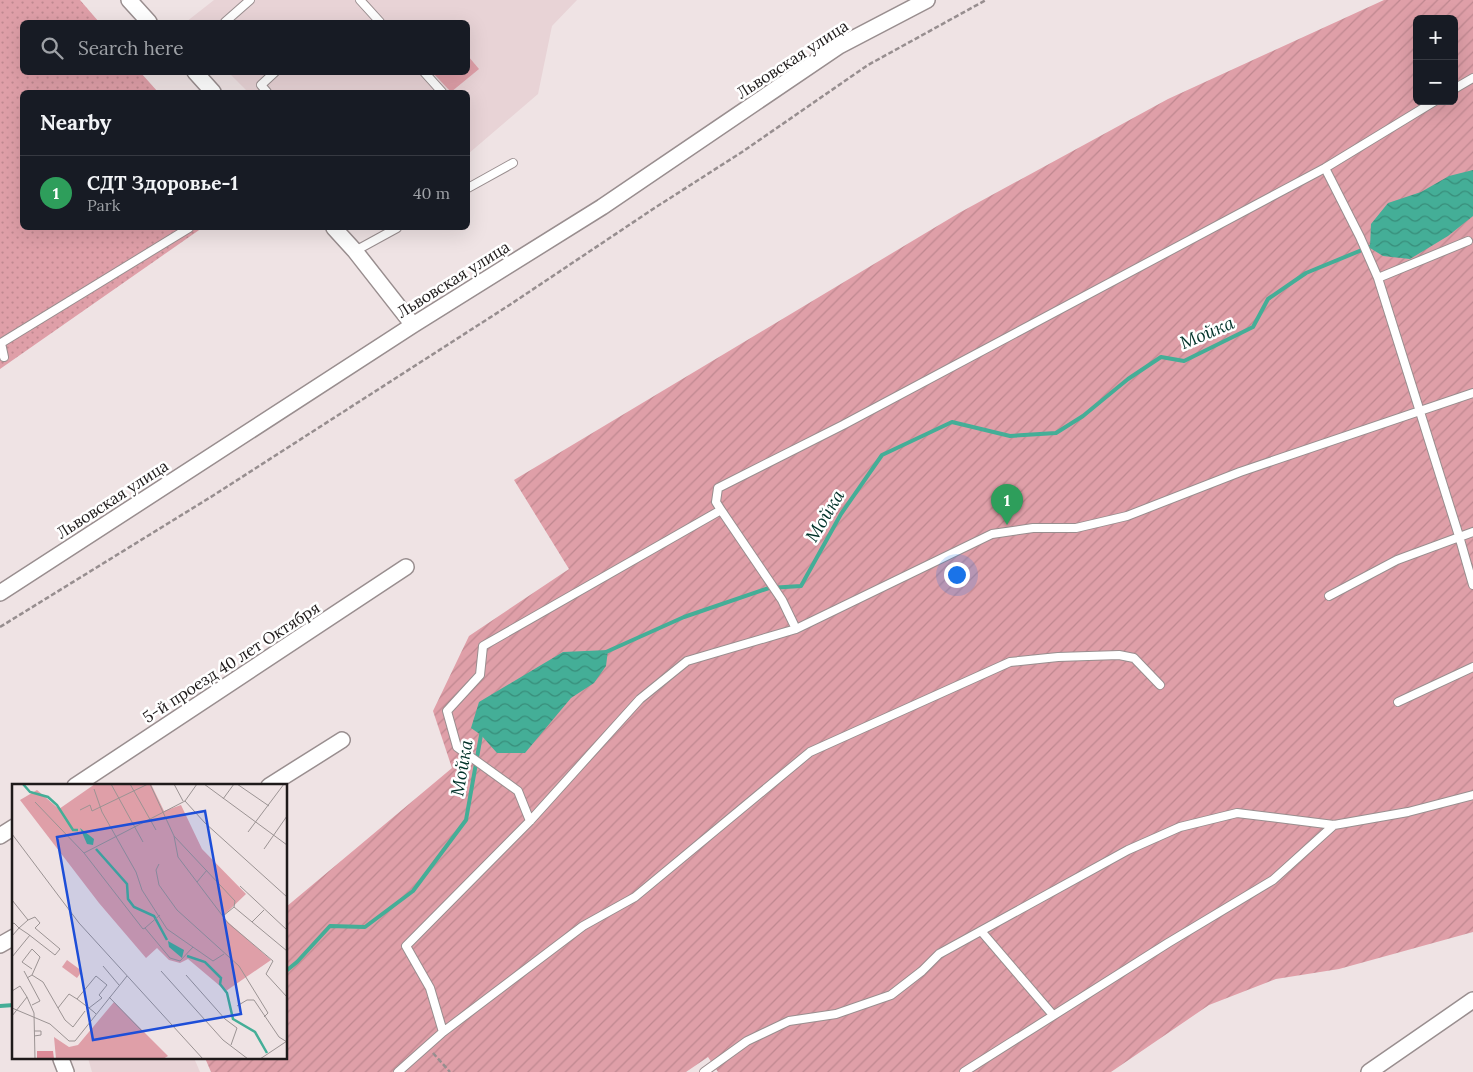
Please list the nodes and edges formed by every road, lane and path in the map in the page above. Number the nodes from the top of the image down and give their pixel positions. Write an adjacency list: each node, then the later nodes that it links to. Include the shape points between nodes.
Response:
1 (129, 0): 7 (street)
2 (250, 0): 6 (lane)
3 (360, 0): 10 (lane)
4 (927, 0): 29 (street, Львовская улица, via 839,46 602,207)
5 (986, 0): 40 (path, via 868,65 510,304 214,495)
6 (232, 16): 8 (lane); 9 (lane)
7 (148, 20)
8 (227, 20)
9 (236, 20)
10 (378, 20)
11 (197, 75): 16 (street)
12 (272, 75): 17 (lane, via 261,85)
13 (427, 75): 18 (lane)
14 (1473, 78): 15 (lane)
15 (1458, 87)
16 (211, 90)
17 (266, 90)
18 (440, 90)
19 (1428, 105): 21 (lane)
20 (513, 163): 22 (lane)
21 (1325, 168): 28 (lane); 33 (lane, via 843,425 718,488 716,502)
22 (470, 187)
23 (186, 230): 30 (lane, via 2,343)
24 (336, 230): 27 (street)
25 (393, 230): 27 (lane)
26 (1468, 241): 28 (lane)
27 (355, 251): 29 (street)
28 (1378, 278): 32 (lane)
29 (413, 325): 38 (street, Львовская улица)
30 (4, 357)
31 (1473, 393): 32 (lane)
32 (1419, 411): 35 (lane); 41 (lane, via 1240,472 1126,516 1076,528 1033,528 992,534)
33 (721, 510): 41 (lane, via 782,600); 49 (lane, via 483,646 480,675 447,711 457,747 518,791)
34 (1473, 532): 35 (lane)
35 (1459, 536): 37 (lane); 39 (lane, via 1398,560)
36 (406, 567): 46 (street, 5-й проезд 40 лет Октября)
37 (1473, 585)
38 (0, 593)
39 (1329, 596)
40 (0, 627)
41 (796, 629): 49 (lane, via 687,662 640,700)
42 (1473, 667): 44 (lane)
43 (1160, 685): 58 (lane, via 1134,658 1119,655 1010,662 810,752 635,897 583,926)
44 (1398, 702)
45 (342, 740): 47 (street)
46 (78, 784)
47 (273, 784)
48 (1473, 796): 50 (lane)
49 (530, 820): 58 (lane, via 406,946 430,988)
50 (1334, 826): 53 (lane, via 1237,813 1180,827 1128,850); 57 (lane, via 1273,880)
51 (12, 828): 52 (street)
52 (0, 836)
53 (981, 931): 57 (lane); 61 (lane, via 939,954 891,995 836,1014 789,1021 748,1042)
54 (12, 938): 55 (street)
55 (0, 945)
56 (1473, 1000): 66 (street)
57 (1053, 1016): 65 (lane)
58 (443, 1032): 59 (lane)
59 (427, 1046): 63 (lane); 64 (path)
60 (60, 1060): 62 (street)
61 (708, 1071)
62 (66, 1072)
63 (398, 1072)
64 (450, 1072)
65 (964, 1072)
66 (1369, 1072)

